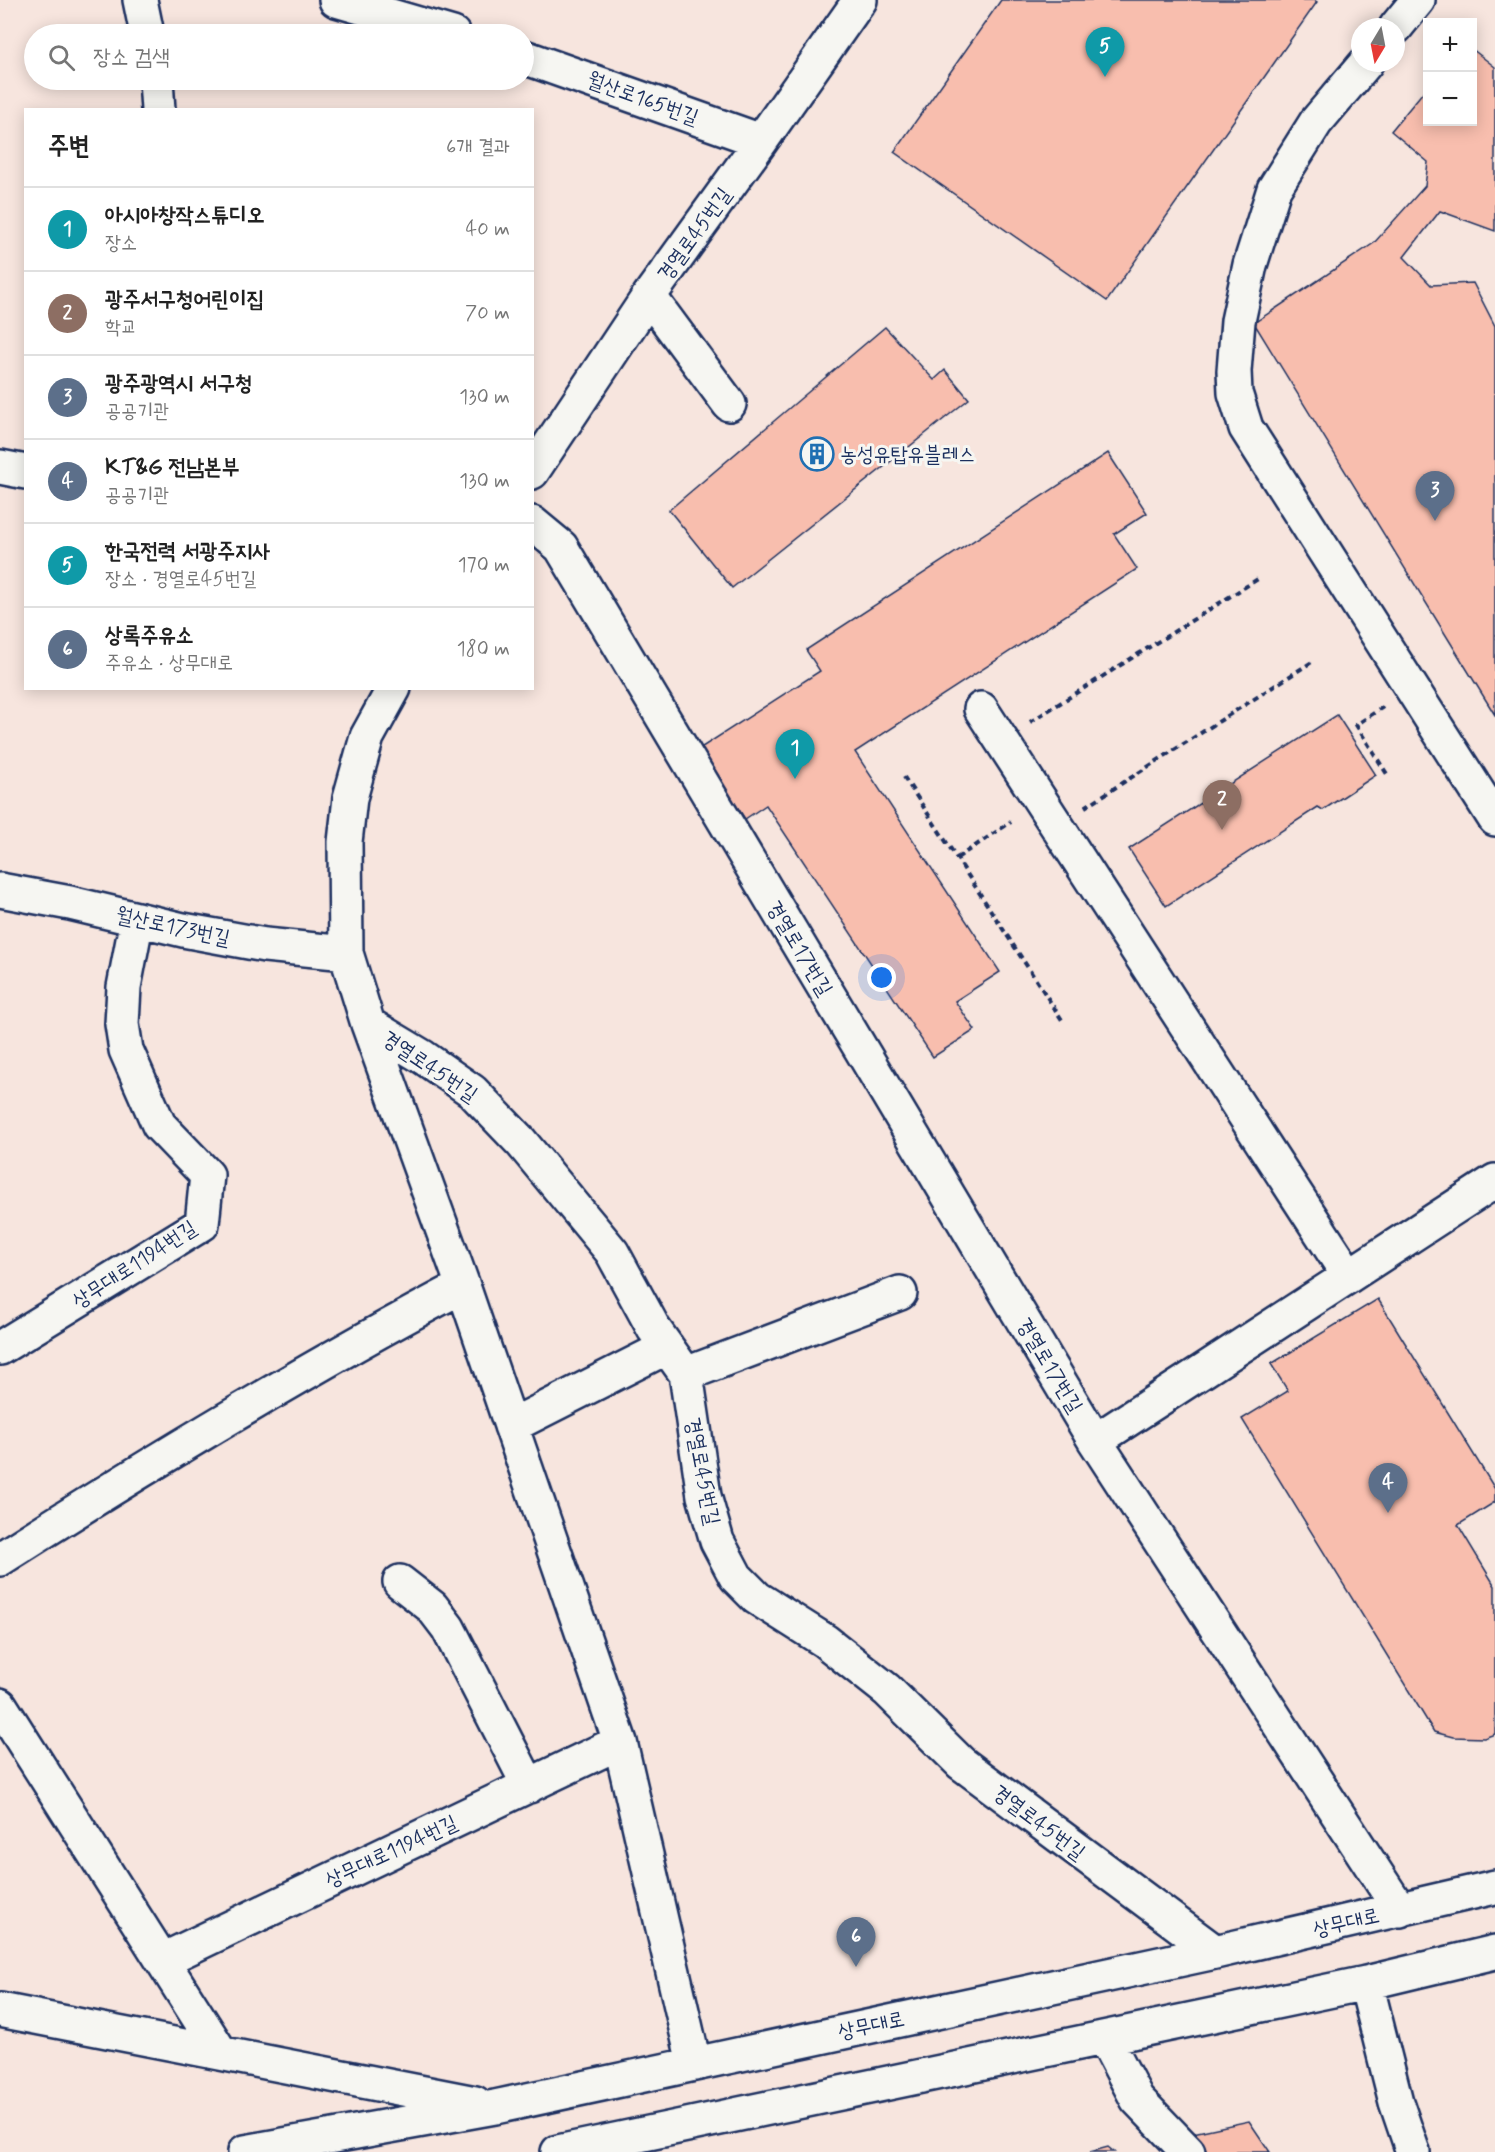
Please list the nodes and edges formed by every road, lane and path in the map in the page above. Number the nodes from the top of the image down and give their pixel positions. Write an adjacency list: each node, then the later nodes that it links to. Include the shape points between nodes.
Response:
1 (140, 0): 6 (street)
2 (336, 0): 7 (street)
3 (860, 0): 12 (street, 경열로45번길)
4 (1418, 0): 5 (street)
5 (1403, 18)
6 (145, 24)
7 (419, 24)
8 (534, 61): 12 (street, 월산로165번길)
9 (1358, 72): 21 (street, via 1316,122 1274,189 1239,312 1235,393 1246,428)
10 (157, 90): 11 (street)
11 (158, 108)
12 (761, 141): 13 (street, 경열로45번길)
13 (649, 296): 14 (street); 16 (street, 경열로45번길)
14 (729, 404)
15 (0, 467): 17 (street)
16 (534, 469)
17 (24, 472)
18 (534, 524): 43 (street, 경열로17번길, via 561,547)
19 (1261, 577): 24 (path)
20 (1315, 660): 27 (path)
21 (1412, 689): 25 (path, via 1356,725); 28 (street)
22 (393, 690): 32 (street, 경열로45번길, via 367,737 350,798 345,842)
23 (981, 709): 24 (street)
24 (1002, 740): 27 (street)
25 (1387, 774)
26 (904, 777): 29 (path)
27 (1049, 813): 29 (path); 36 (street)
28 (1495, 819)
29 (957, 858): 33 (path)
30 (0, 890): 31 (street, 월산로173번길)
31 (136, 919): 32 (street, 월산로173번길, via 265,945); 40 (street, 상무대로1194번길, via 124,987 122,1024 126,1050 159,1125 207,1175 202,1224)
32 (346, 953): 34 (street, 경열로45번길)
33 (1064, 1023)
34 (368, 1024): 37 (street, 경열로45번길); 39 (street, 경열로45번길, via 472,1091 521,1142 612,1252)
35 (1495, 1180): 36 (street)
36 (1349, 1276): 43 (street)
37 (463, 1286): 42 (street, 경열로45번길); 44 (street, via 370,1335)
38 (900, 1293): 41 (street)
39 (667, 1347): 41 (street, 경열로45번길); 42 (street)
40 (0, 1348)
41 (686, 1374): 51 (street, 경열로45번길, via 704,1497 717,1541 736,1577 757,1598 825,1641 887,1690 969,1770)
42 (511, 1426): 47 (street, 경열로45번길)
43 (1095, 1441): 50 (street, 경열로17번길)
44 (0, 1559)
45 (400, 1582): 48 (street, via 432,1607 448,1628)
46 (0, 1705): 53 (street)
47 (620, 1742): 48 (street, 상무대로1194번길); 58 (street, 경열로45번길)
48 (530, 1786): 53 (street, 상무대로1194번길)
49 (1495, 1887): 50 (street, 상무대로)
50 (1400, 1910): 51 (street, 상무대로)
51 (1215, 1952): 58 (street, 상무대로)
52 (1495, 1952): 54 (street)
53 (163, 1960): 57 (street)
54 (1365, 1983): 56 (street); 63 (street)
55 (0, 2010): 57 (street)
56 (1105, 2038): 61 (street); 62 (street, via 1137,2099)
57 (221, 2053): 59 (street)
58 (694, 2063): 59 (street, 상무대로)
59 (495, 2107): 60 (street, 상무대로)
60 (245, 2152)
61 (558, 2152)
62 (1188, 2152)
63 (1413, 2152)

